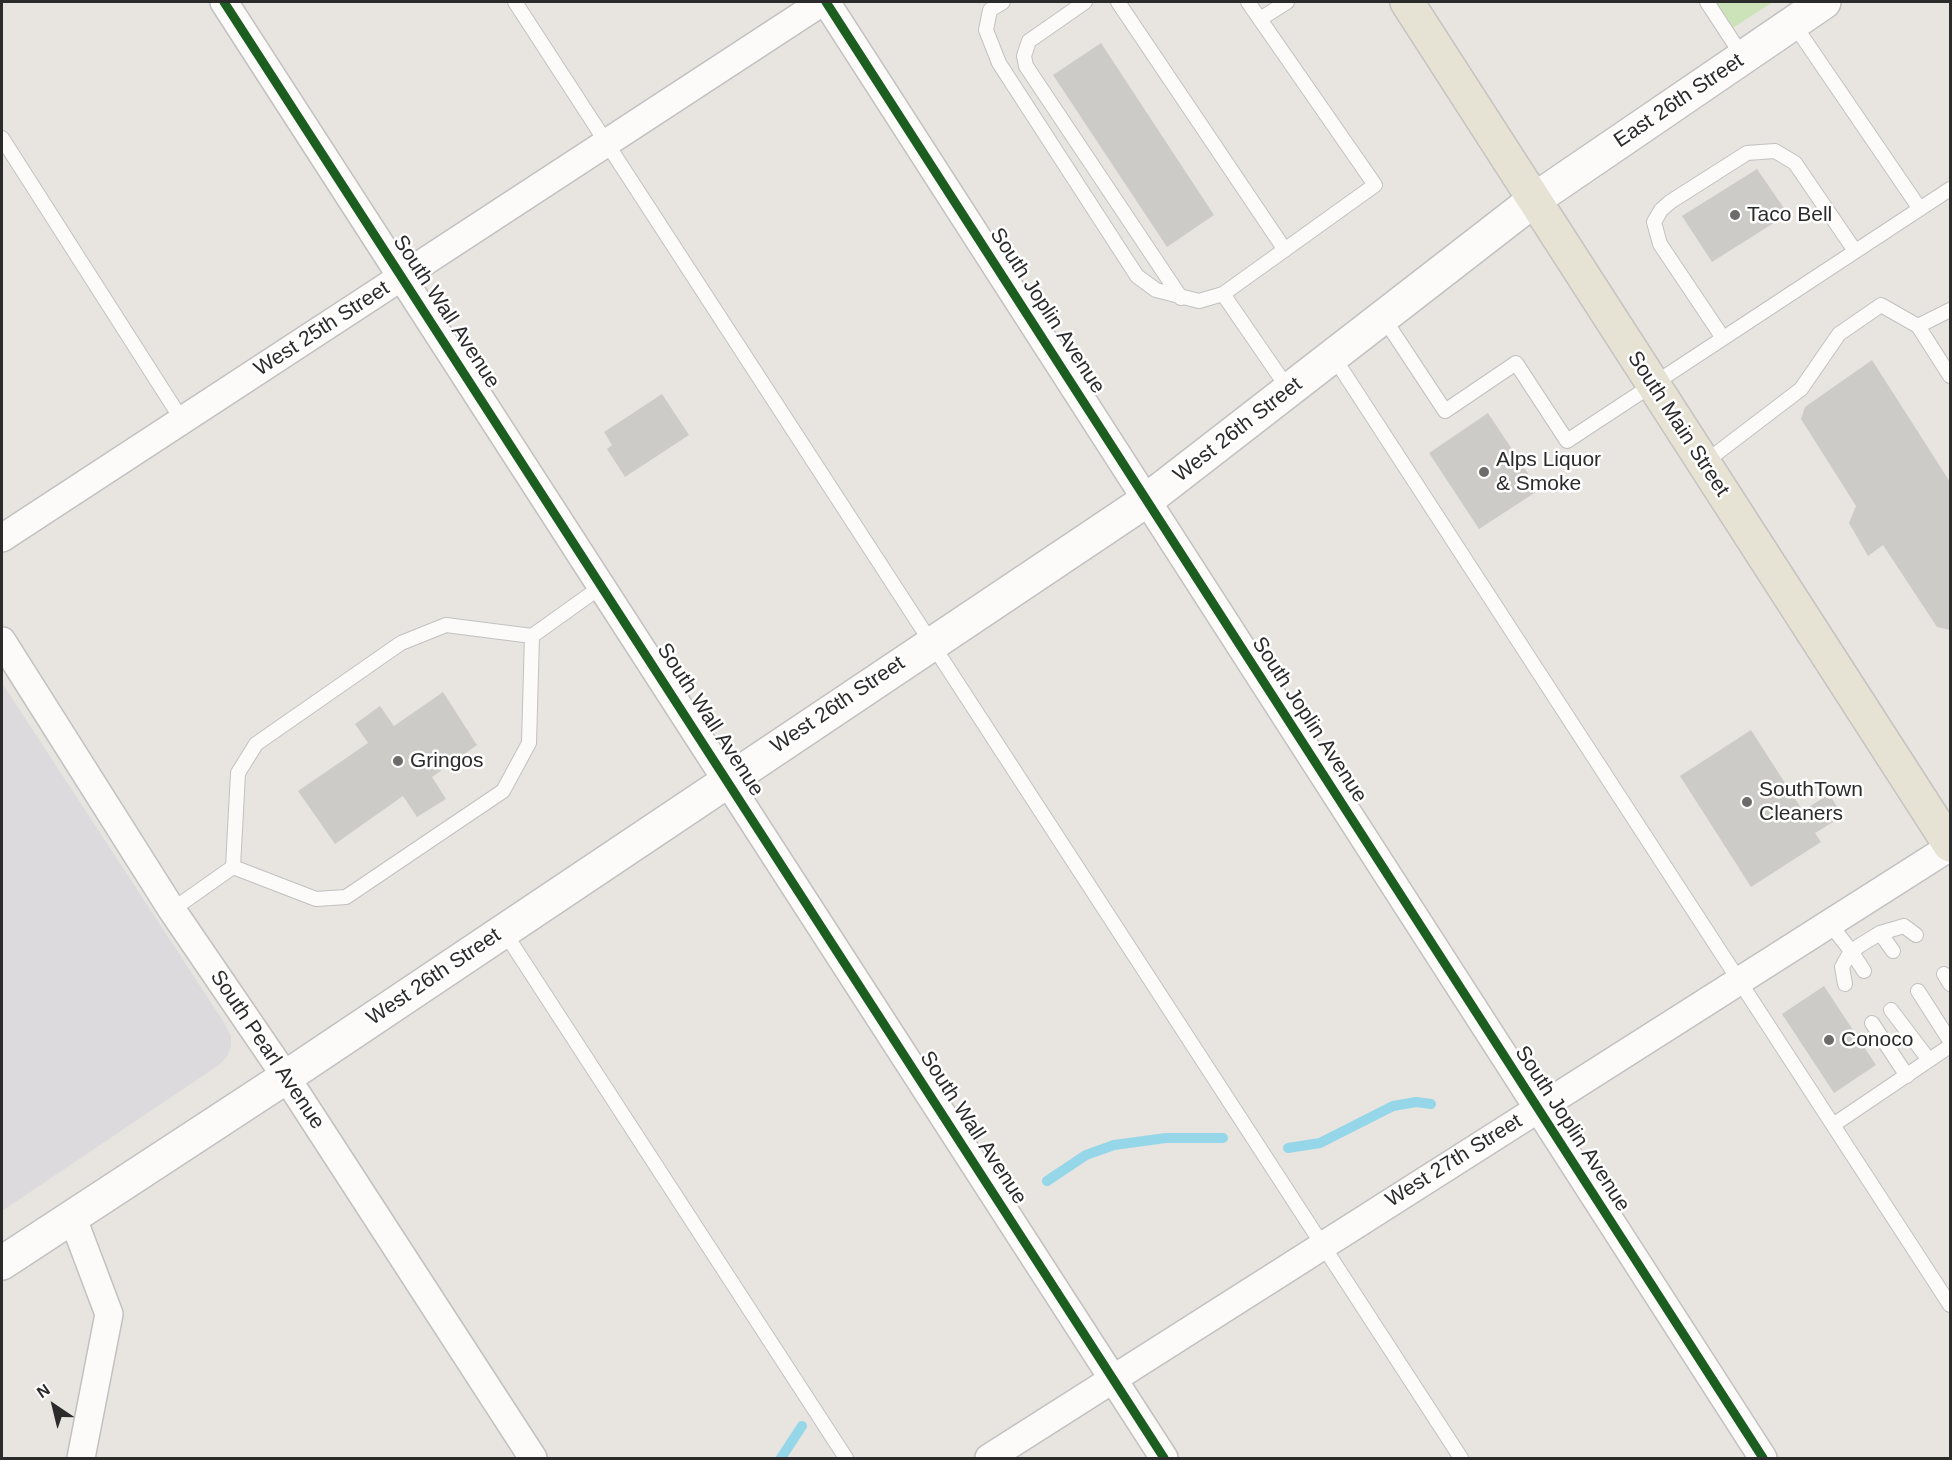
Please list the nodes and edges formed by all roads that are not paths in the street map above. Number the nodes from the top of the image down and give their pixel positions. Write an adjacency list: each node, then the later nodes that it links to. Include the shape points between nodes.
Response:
1 (224, 2): 22 (street, South Wall Avenue)
2 (515, 2): 16 (lane)
3 (824, 2): 16 (street, West 25th Street); 35 (street, South Joplin Avenue)
4 (1003, 2): 24 (lane, via 990,10 987,30 999,63 1137,276 1156,291)
5 (1085, 2): 24 (lane, via 1029,41 1024,56 1026,66)
6 (1118, 2): 20 (lane)
7 (1248, 2): 12 (lane)
8 (1287, 2): 12 (lane)
9 (1407, 2): 18 (main road, South Main Street)
10 (1707, 2): 14 (lane)
11 (1824, 2): 13 (main road, East 26th Street)
12 (1260, 19): 20 (lane, via 1375,185)
13 (1792, 23): 14 (main road, East 26th Street); 19 (lane)
14 (1743, 57): 18 (main road, East 26th Street)
15 (2, 138): 33 (lane)
16 (605, 143): 22 (street, West 25th Street); 40 (lane)
17 (1950, 189): 19 (lane)
18 (1534, 200): 26 (main road, West 26th Street); 31 (main road, South Main Street)
19 (1920, 209): 21 (lane)
20 (1285, 250): 23 (lane)
21 (1855, 251): 28 (lane); 28 (lane, via 1795,163 1775,151 1747,153 1670,202 1654,222 1660,244)
22 (402, 277): 33 (street, West 25th Street); 37 (street, South Wall Avenue)
23 (1223, 294): 24 (lane, via 1199,301); 32 (lane)
24 (1181, 298)
25 (1950, 310): 27 (lane)
26 (1383, 317): 29 (main road, West 26th Street); 31 (lane, via 1445,411 1516,363 1567,441)
27 (1918, 326): 30 (lane); 34 (lane, via 1881,304 1839,334 1801,389)
28 (1723, 338): 31 (lane)
29 (1333, 356): 32 (main road, West 26th Street); 52 (lane)
30 (1950, 376)
31 (1653, 384): 34 (main road, South Main Street)
32 (1289, 390): 35 (main road, West 26th Street)
33 (182, 420): 36 (street, West 25th Street)
34 (1704, 463): 42 (main road, South Main Street)
35 (1147, 500): 40 (main road, West 26th Street); 62 (street, South Joplin Avenue)
36 (2, 538)
37 (602, 586): 38 (lane); 41 (street, South Wall Avenue)
38 (532, 636): 43 (lane, via 446,625 401,642 256,744 238,773); 43 (lane, via 528,743 503,790 346,897 316,899)
39 (2, 641): 44 (street, South Pearl Avenue)
40 (932, 643): 41 (main road, West 26th Street); 65 (lane)
41 (727, 779): 46 (main road, West 26th Street); 68 (street, South Wall Avenue)
42 (1950, 846): 45 (street, West 27th Street)
43 (233, 867): 44 (lane)
44 (172, 910): 61 (street, South Pearl Avenue)
45 (1830, 924): 49 (lane); 52 (street, West 27th Street)
46 (503, 930): 61 (main road, West 26th Street); 71 (lane)
47 (1880, 933): 48 (lane, via 1904,926); 49 (lane); 50 (lane)
48 (1916, 935)
49 (1851, 951): 51 (lane); 53 (lane, via 1842,968)
50 (1893, 951)
51 (1864, 971)
52 (1740, 981): 62 (street, West 27th Street); 63 (lane)
53 (1845, 984)
54 (1918, 991): 57 (lane)
55 (1891, 1010): 59 (lane)
56 (1872, 1023): 60 (lane)
57 (1950, 1041)
58 (1950, 1046): 59 (lane)
59 (1929, 1060): 60 (lane)
60 (1907, 1076): 63 (lane)
61 (286, 1077): 64 (main road, West 26th Street); 70 (street, South Pearl Avenue)
62 (1537, 1109): 65 (street, West 27th Street); 75 (street, South Joplin Avenue)
63 (1833, 1125): 67 (lane)
64 (72, 1216): 66 (main road, West 26th Street); 69 (street, via 109,1314)
65 (1322, 1245): 68 (street, West 27th Street); 74 (lane)
66 (2, 1263)
67 (1950, 1305)
68 (1112, 1378): 72 (street, West 27th Street); 73 (street, South Wall Avenue)
69 (81, 1458)
70 (533, 1458)
71 (846, 1458)
72 (989, 1458)
73 (1164, 1458)
74 (1461, 1458)
75 (1763, 1458)

